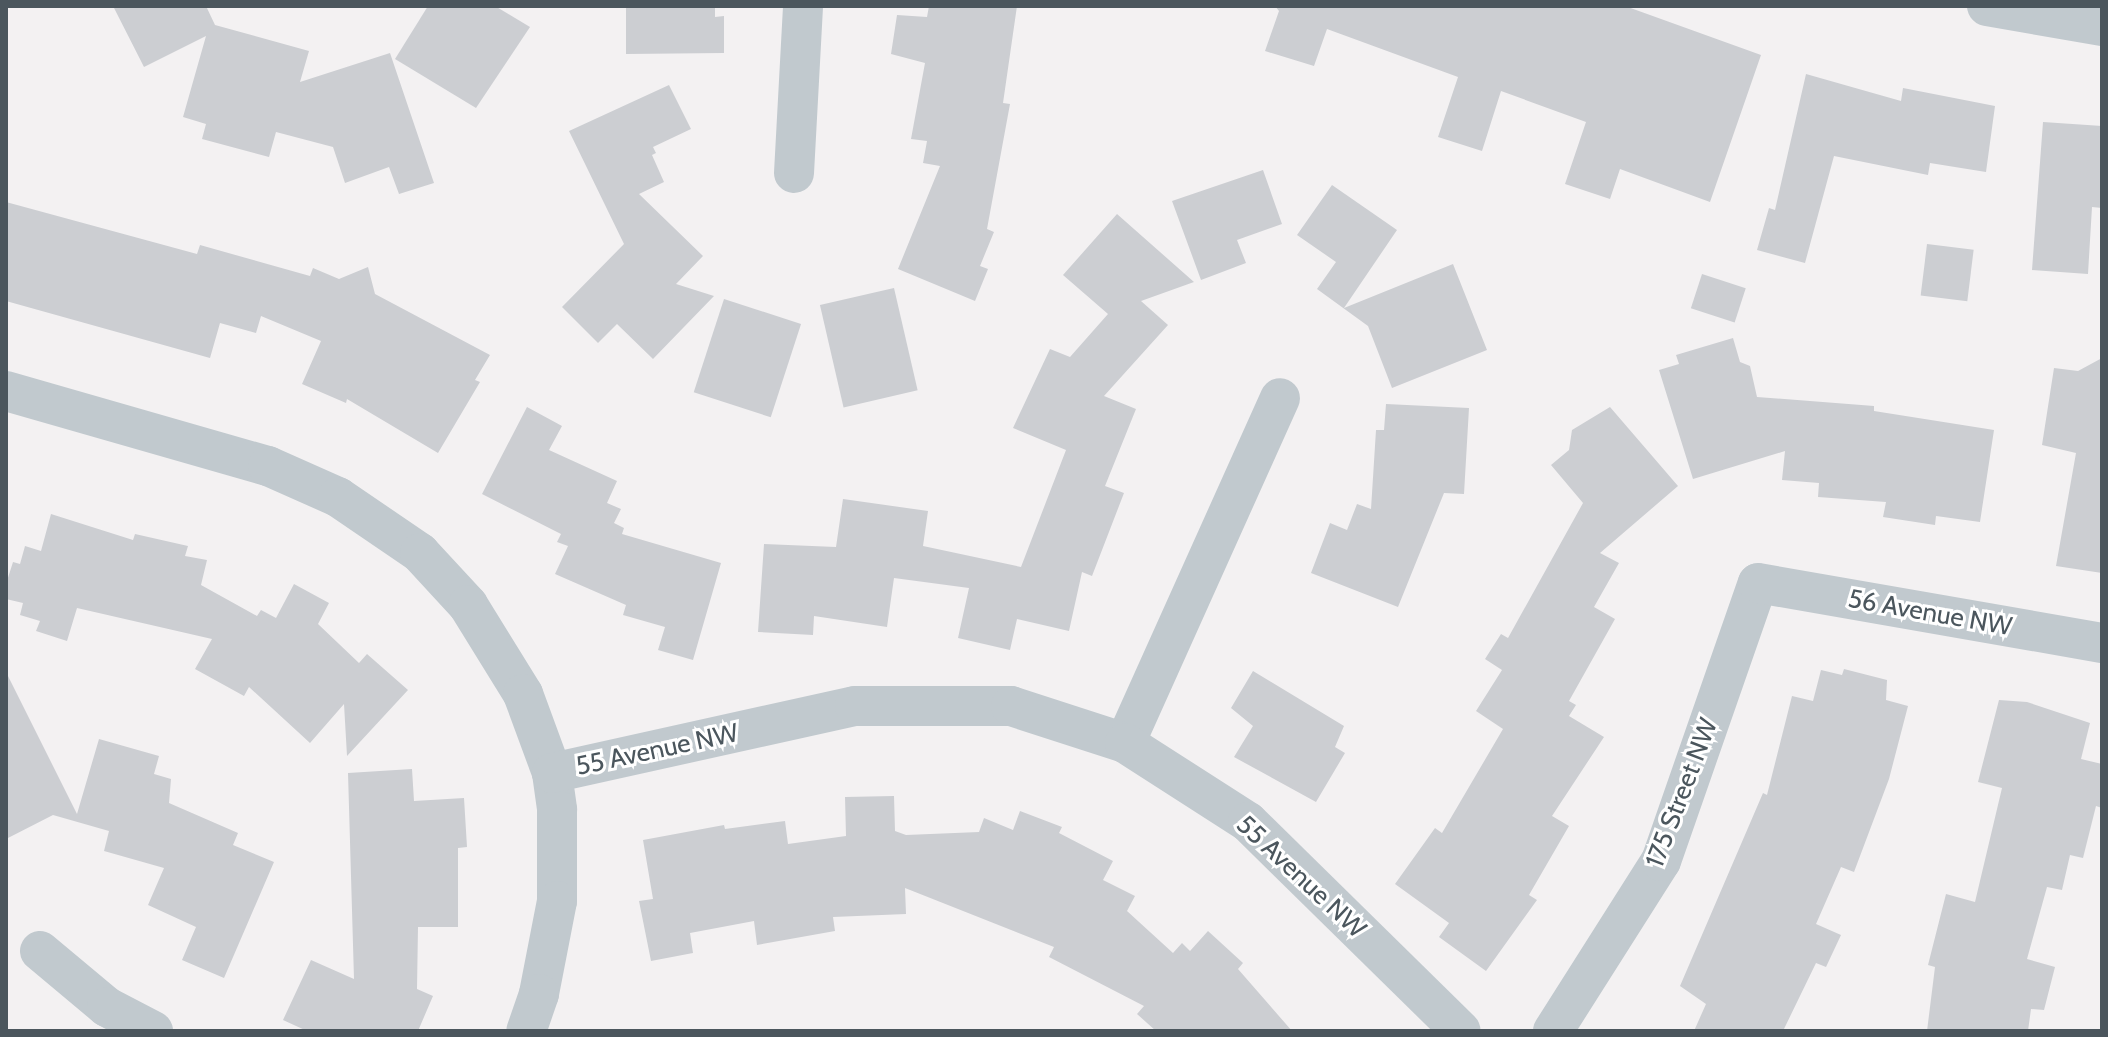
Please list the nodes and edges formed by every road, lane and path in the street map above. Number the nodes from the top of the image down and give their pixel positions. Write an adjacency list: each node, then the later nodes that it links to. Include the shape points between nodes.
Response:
1 (803, 6): 4 (street)
2 (1987, 6): 3 (street)
3 (2102, 26)
4 (794, 173)
5 (6, 391): 10 (street, 55 Avenue NW, via 268,466 382,523 420,553 500,650 523,694)
6 (1280, 398): 9 (street)
7 (1758, 583): 8 (street, 56 Avenue NW); 15 (street, 175 Street NW, via 1661,861)
8 (2102, 643)
9 (1125, 743): 10 (street, 55 Avenue NW, via 1011,706 855,706); 14 (street, 55 Avenue NW, via 1248,822)
10 (552, 773): 13 (street, via 560,844 557,901 549,955)
11 (40, 951): 12 (street, via 107,1007)
12 (153, 1031)
13 (526, 1031)
14 (1461, 1031)
15 (1553, 1031)

